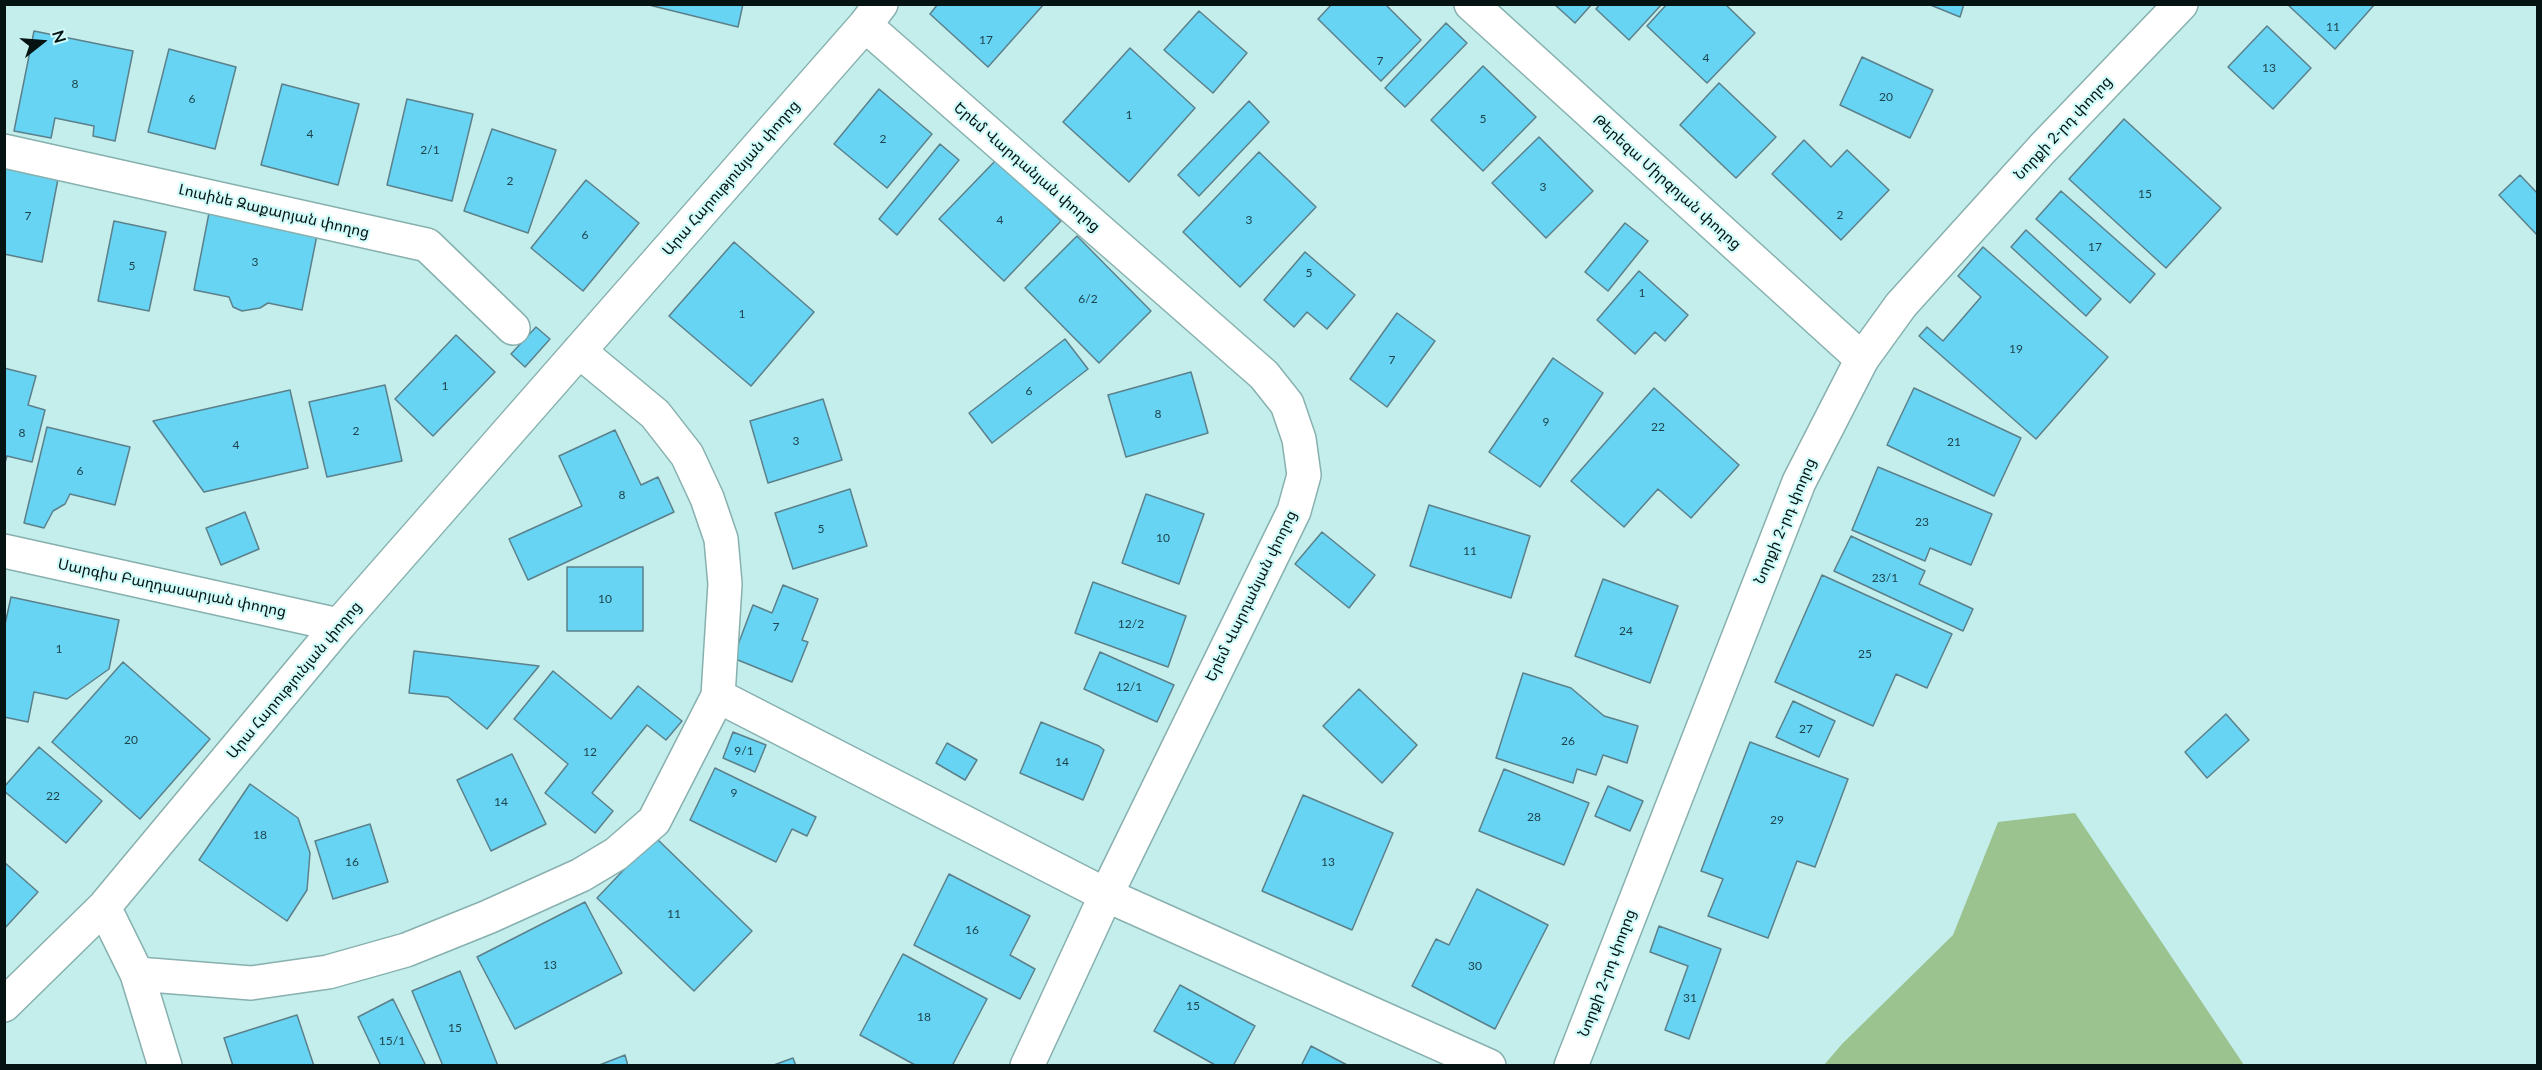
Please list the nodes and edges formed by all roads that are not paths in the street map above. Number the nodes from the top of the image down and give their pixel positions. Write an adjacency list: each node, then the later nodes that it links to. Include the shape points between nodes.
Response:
1 (1471, 4): 7 (street, Թերեզա Միրզոյան փողոց)
2 (2181, 4): 7 (street, Նորքի 2-րդ փողոց, via 1901,305)
3 (873, 15): 6 (street, Արա Հարությունյան փողոց); 11 (street, Երեմ Վարդանյան փողոց, via 1264,375 1287,404 1299,439 1304,475 1294,511)
4 (4, 151): 5 (street, Լուսինե Զաքարյան փողոց, via 427,245)
5 (513, 328)
6 (579, 351): 9 (street, Արա Հարությունյան փողոց); 10 (street, via 655,414 687,455 707,498 721,539 725,584)
7 (1862, 359): 18 (street, Նորքի 2-րդ փողոց, via 1799,482)
8 (4, 551): 9 (street, Սարգիս Բաղդասարյան փողոց)
9 (339, 625): 12 (street, Արա Հարությունյան փողոց)
10 (718, 696): 11 (street); 13 (street, via 654,821 616,854 581,875 406,950 328,972 251,983)
11 (1106, 895): 16 (street, Երեմ Վարդանյան փողոց); 17 (street)
12 (104, 907): 13 (street); 14 (street, Արա Հարությունյան փողոց)
13 (137, 974): 15 (street)
14 (4, 1005)
15 (165, 1065)
16 (1027, 1065)
17 (1489, 1065)
18 (1571, 1065)

